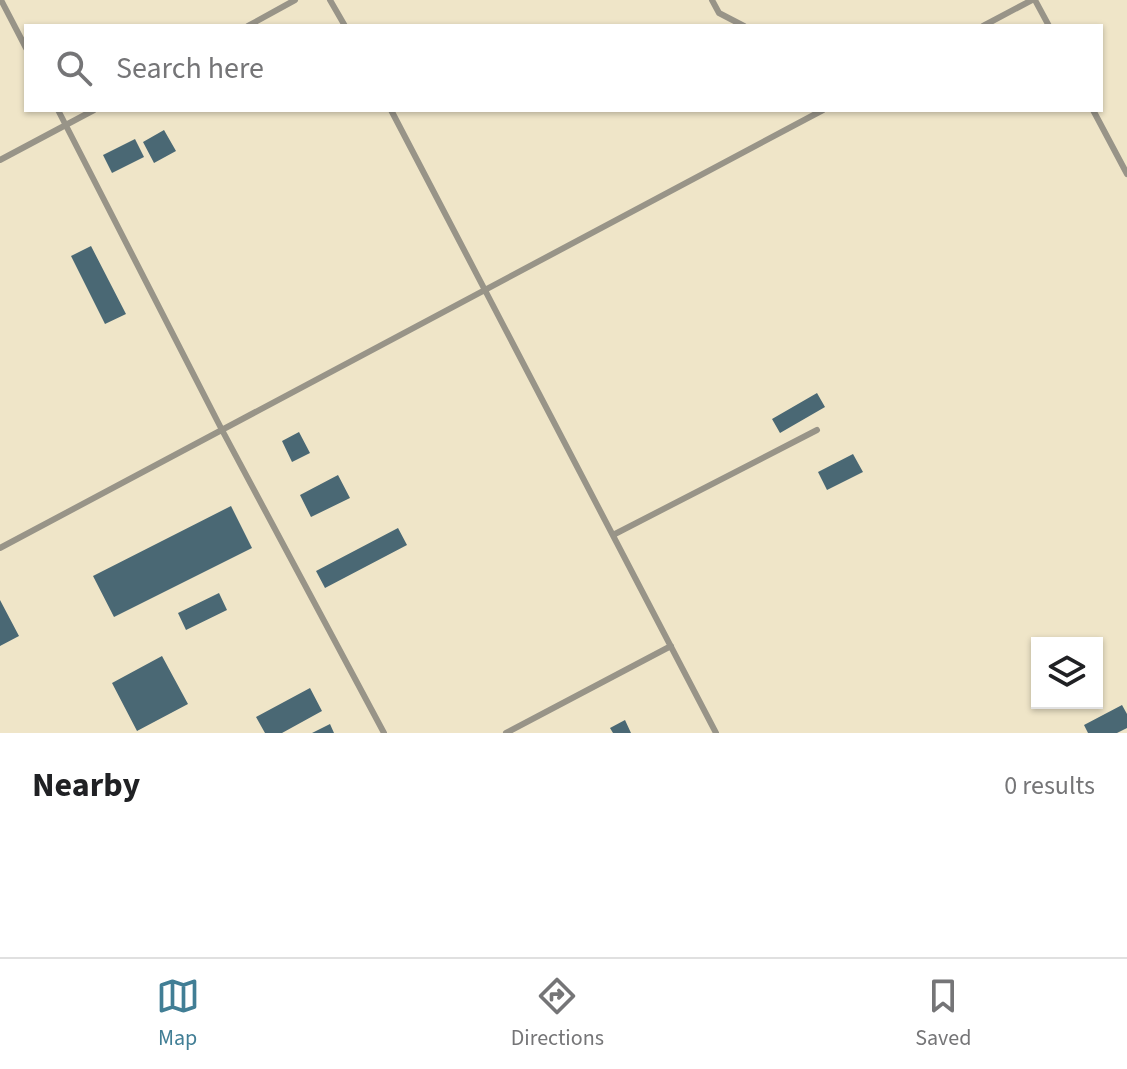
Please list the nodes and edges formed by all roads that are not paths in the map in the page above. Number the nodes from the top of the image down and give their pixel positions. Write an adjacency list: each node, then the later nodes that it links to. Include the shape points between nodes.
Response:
1 (1, 0): 11 (lane)
2 (295, 0): 6 (lane)
3 (330, 0): 7 (lane)
4 (712, 0): 8 (lane, via 719,13)
5 (1034, 0): 9 (lane); 10 (lane)
6 (252, 24)
7 (344, 24)
8 (740, 24)
9 (987, 24)
10 (1048, 24)
11 (24, 44)
12 (59, 112): 17 (lane)
13 (90, 112): 17 (lane)
14 (392, 112): 20 (lane)
15 (817, 112): 20 (lane)
16 (1094, 112): 19 (lane)
17 (66, 125): 18 (lane); 21 (lane)
18 (0, 160)
19 (1127, 174)
20 (484, 288): 21 (lane); 23 (lane)
21 (222, 430): 24 (lane); 26 (lane)
22 (817, 430): 23 (lane)
23 (613, 535): 25 (lane)
24 (0, 548)
25 (671, 646): 27 (lane); 28 (lane)
26 (384, 733)
27 (506, 733)
28 (716, 733)

